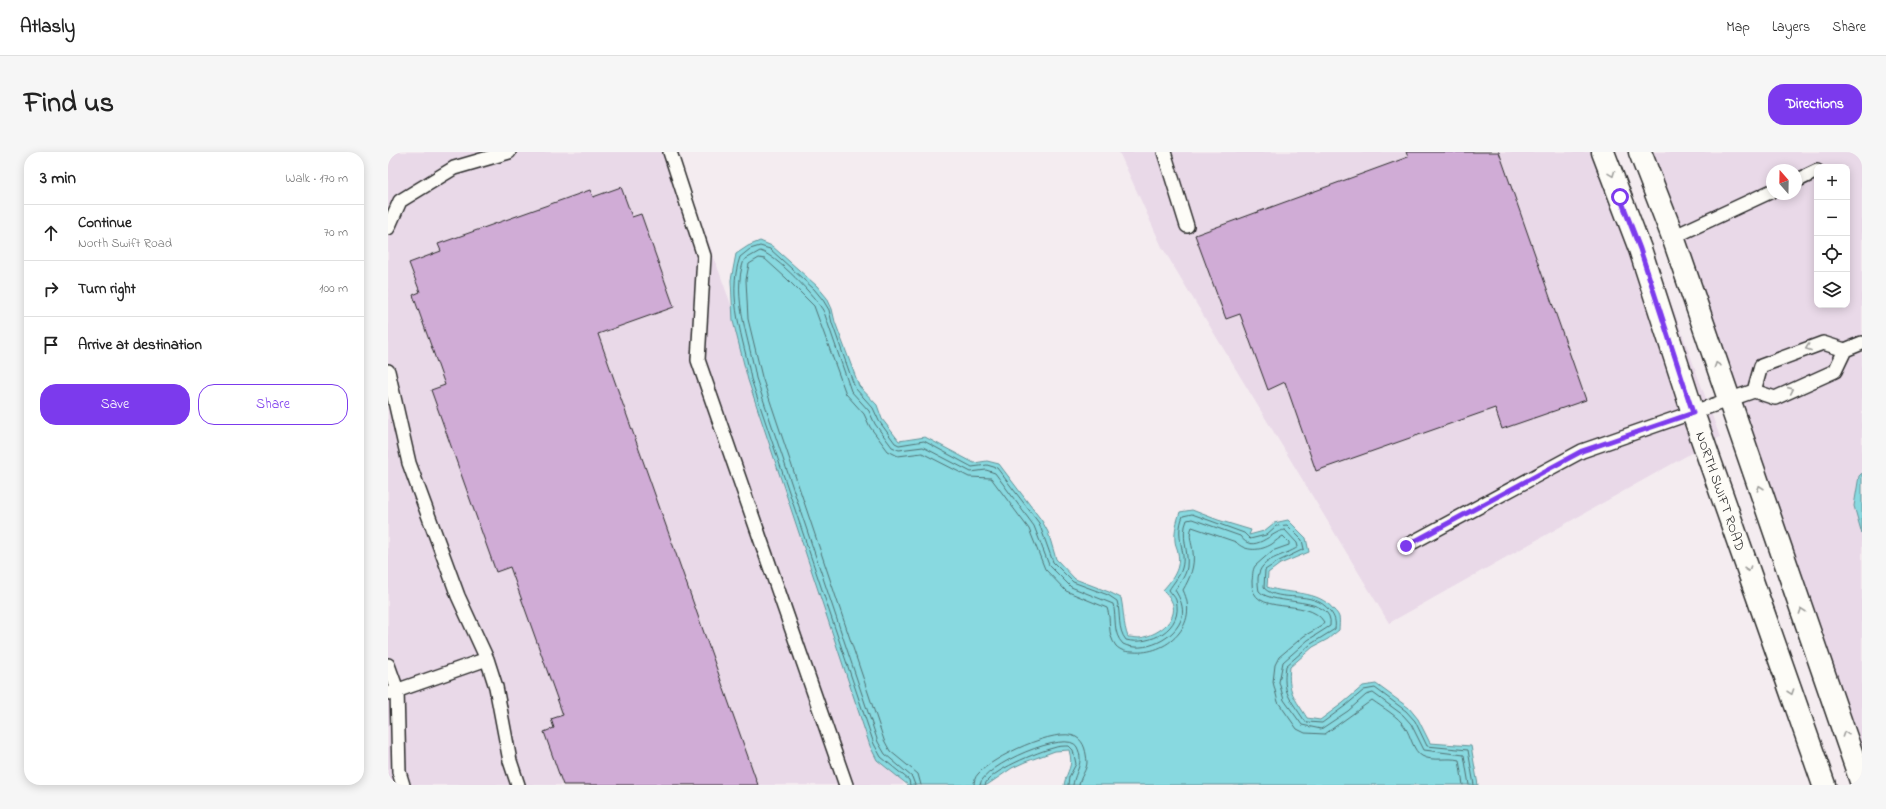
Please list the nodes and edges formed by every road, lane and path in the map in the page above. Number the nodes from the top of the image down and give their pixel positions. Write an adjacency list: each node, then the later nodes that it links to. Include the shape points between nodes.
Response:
1 (509, 152): 10 (lane, via 454,168 400,201)
2 (670, 152): 25 (lane, via 704,256 698,360)
3 (1164, 152): 9 (lane)
4 (1603, 152): 17 (street, NORTH SWIFT ROAD, one-way to 17, via 1640,249)
5 (1640, 152): 11 (street)
6 (1814, 172): 7 (lane)
7 (1802, 177)
8 (1766, 195): 11 (lane)
9 (1187, 226)
10 (388, 228)
11 (1672, 237): 16 (street, one-way to 11)
12 (1862, 343): 13 (lane)
13 (1845, 350): 15 (lane, one-way to 13, via 1775,398 1835,371); 15 (lane, one-way to 15, via 1823,343 1761,366)
14 (388, 371): 19 (lane, via 410,463 458,596)
15 (1754, 391): 16 (lane)
16 (1729, 400): 17 (lane); 22 (street, one-way to 16)
17 (1693, 413): 18 (lane, via 1582,451); 26 (street, NORTH SWIFT ROAD, one-way to 26)
18 (1406, 546)
19 (487, 658): 21 (lane); 24 (lane, via 496,687 510,761)
20 (388, 665): 21 (lane)
21 (392, 692): 23 (lane, via 399,772)
22 (1862, 784)
23 (403, 785)
24 (518, 785)
25 (846, 785)
26 (1824, 785)

